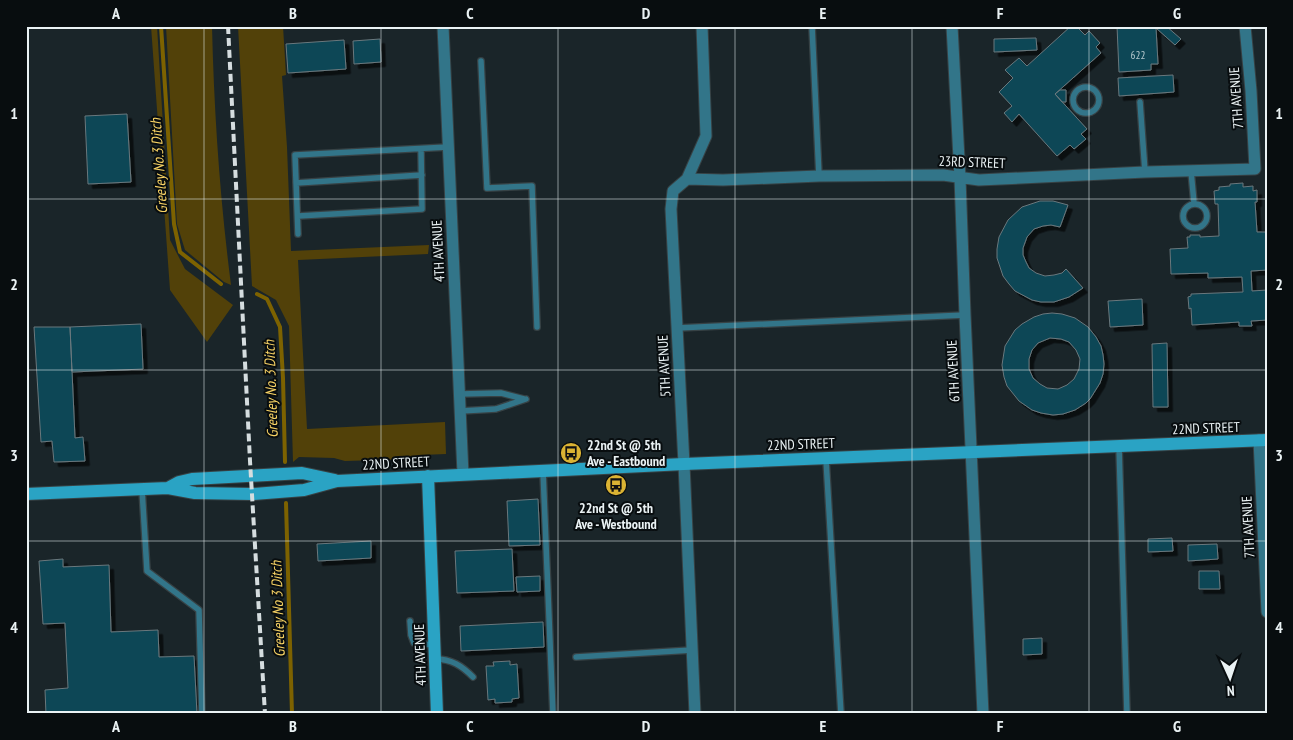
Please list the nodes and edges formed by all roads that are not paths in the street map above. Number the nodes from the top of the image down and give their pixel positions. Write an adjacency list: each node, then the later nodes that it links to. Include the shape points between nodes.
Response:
1 (443, 26): 9 (street, 4TH AVENUE)
2 (702, 26): 17 (street, 5TH AVENUE, via 706,136)
3 (812, 26): 15 (lane)
4 (952, 26): 16 (street, 6TH AVENUE)
5 (1245, 26): 11 (street, 7TH AVENUE)
6 (481, 62): 23 (lane, via 487,188 532,186)
7 (1098, 98): 7 (lane, via 1094,90 1080,88 1074,96 1074,106 1087,112 1096,108)
8 (1140, 102): 13 (lane)
9 (448, 147): 10 (lane); 25 (street, 4TH AVENUE)
10 (421, 149): 14 (lane); 18 (lane, via 295,156)
11 (1255, 169): 12 (street, 23RD STREET)
12 (1191, 171): 13 (street, 23RD STREET); 19 (lane)
13 (1145, 172): 16 (street, 23RD STREET, via 979,180)
14 (422, 175): 18 (lane); 20 (lane, via 422,209)
15 (819, 176): 16 (street, 23RD STREET, via 943,175); 17 (street, 23RD STREET)
16 (960, 178): 22 (street, 6TH AVENUE)
17 (687, 179): 24 (street, 5TH AVENUE, via 673,191 671,208)
18 (296, 182): 20 (lane)
19 (1194, 203): 19 (lane, via 1207,211 1205,223 1198,228 1190,227 1183,218 1186,207)
20 (298, 216): 21 (lane)
21 (298, 234)
22 (965, 316): 24 (lane); 29 (street, 6TH AVENUE)
23 (537, 327)
24 (677, 328): 31 (street, 5TH AVENUE)
25 (460, 394): 26 (street, 4TH AVENUE); 26 (lane, via 501,393 526,399 496,409)
26 (460, 411): 33 (street, 4TH AVENUE)
27 (1263, 440): 28 (street, 22ND STREET); 39 (street, 7TH AVENUE)
28 (1119, 446): 29 (street, 22ND STREET); 52 (lane)
29 (972, 453): 30 (street, 22ND STREET); 51 (street, 6TH AVENUE)
30 (826, 458): 31 (street, 22ND STREET); 50 (lane)
31 (684, 464): 32 (street, 22ND STREET); 42 (street, 5TH AVENUE)
32 (543, 470): 33 (street, 22ND STREET); 48 (lane)
33 (463, 474): 34 (street, 22ND STREET)
34 (428, 476): 35 (street, 22ND STREET); 41 (street, 4TH AVENUE)
35 (337, 481): 36 (street, 22ND STREET, via 304,490 253,494 195,493); 36 (street, 22ND STREET, via 302,472 192,479)
36 (168, 488): 37 (street, 22ND STREET)
37 (142, 489): 38 (street, 22ND STREET); 46 (lane, via 147,571 199,610)
38 (26, 494)
39 (1267, 612)
40 (410, 621): 41 (lane, via 414,643)
41 (434, 644): 44 (street, 4TH AVENUE)
42 (692, 650): 43 (lane); 49 (street, 5TH AVENUE)
43 (576, 657)
44 (435, 659): 45 (lane, via 456,663); 47 (street, 4TH AVENUE)
45 (473, 677)
46 (202, 714)
47 (437, 714)
48 (553, 714)
49 (695, 714)
50 (841, 714)
51 (983, 714)
52 (1127, 714)

